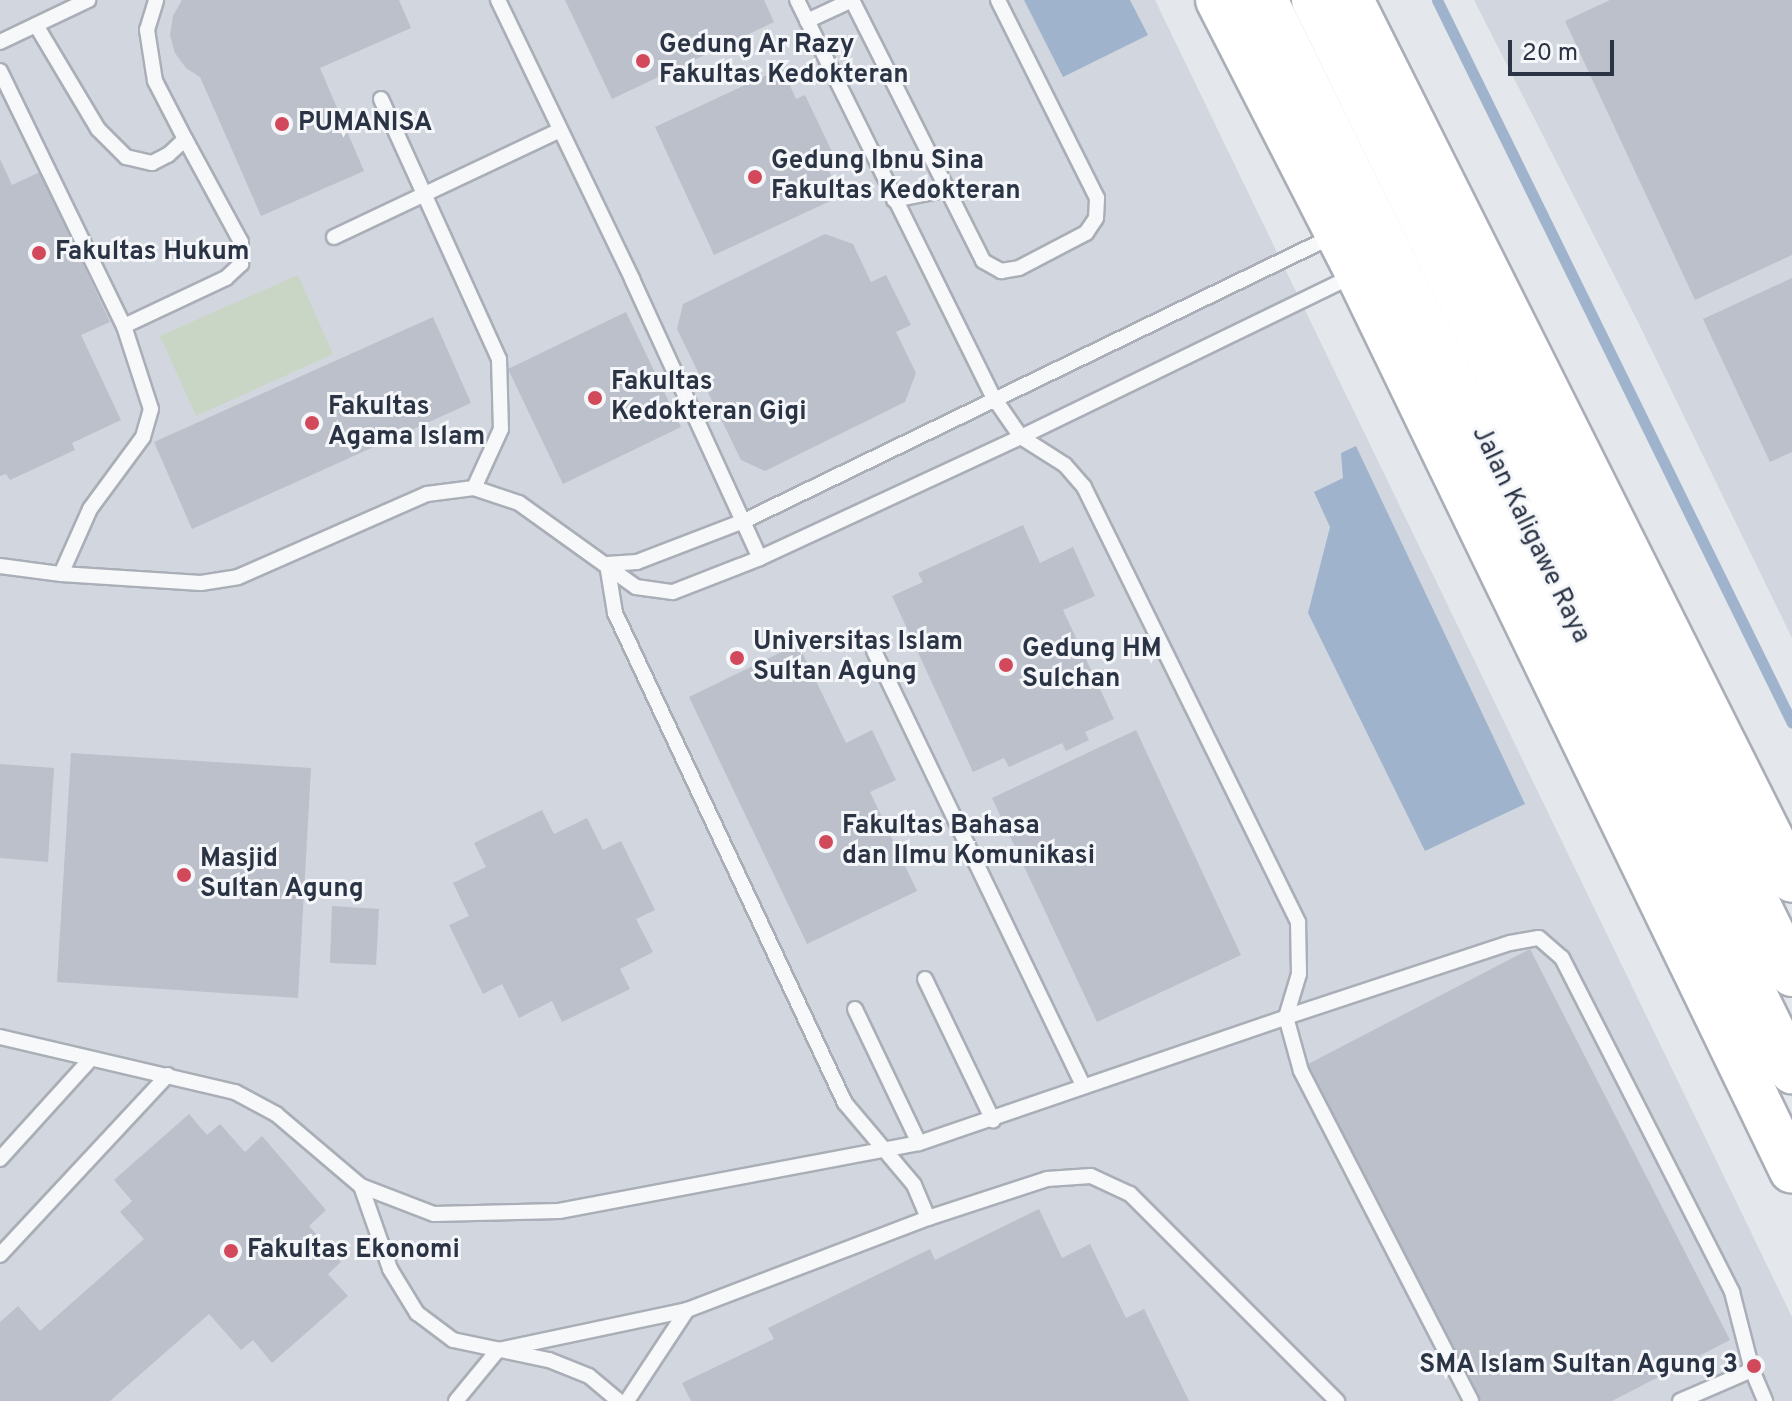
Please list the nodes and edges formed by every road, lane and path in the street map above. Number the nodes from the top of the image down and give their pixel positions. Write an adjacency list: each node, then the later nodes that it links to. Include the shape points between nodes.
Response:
1 (88, 0): 10 (lane)
2 (156, 0): 17 (lane, via 147,30 155,81)
3 (498, 0): 16 (lane)
4 (797, 0): 11 (lane)
5 (998, 0): 18 (lane, via 1097,198 1096,218 1086,233 1019,268 1001,271 983,261)
6 (1218, 0): 22 (highway)
7 (1265, 0): 22 (highway, Jalan Kaligawe Raya)
8 (1314, 0): 19 (highway, Jalan Kaligawe Raya)
9 (1351, 0): 36 (highway)
10 (68, 4): 12 (lane)
11 (807, 21): 18 (lane, via 852,0); 21 (lane)
12 (36, 25): 13 (lane); 17 (lane, via 98,129 126,157 152,163)
13 (0, 42)
14 (0, 71): 26 (lane)
15 (381, 99): 20 (lane)
16 (560, 130): 20 (lane); 30 (lane)
17 (185, 139): 26 (lane, via 241,242 241,264 226,278)
18 (944, 190): 21 (lane)
19 (1411, 192): 22 (highway); 23 (highway, Jalan Kaligawe Raya)
20 (424, 194): 24 (lane); 29 (lane, via 499,359 501,429)
21 (894, 200): 27 (lane)
22 (1354, 224): 25 (highway, Jalan Kaligawe Raya); 27 (lane)
23 (1431, 233): 25 (highway); 37 (highway, Jalan Kaligawe Raya)
24 (334, 237)
25 (1375, 264): 28 (lane); 43 (highway, Jalan Kaligawe Raya); 50 (highway)
26 (124, 326): 34 (lane, via 151,409 143,437 90,509)
27 (994, 398): 28 (lane); 30 (lane)
28 (1021, 437): 31 (lane); 40 (lane, via 1065,465 1084,487 1298,922 1299,974)
29 (474, 488): 32 (lane, via 519,503); 34 (lane, via 427,494 238,577 201,583)
30 (744, 521): 31 (lane); 32 (lane, via 637,562)
31 (760, 558): 32 (lane, via 673,592 636,587)
32 (607, 564): 48 (lane, via 615,613 804,1016 845,1103)
33 (0, 566): 34 (lane)
34 (61, 574)
35 (874, 651): 45 (lane)
36 (1792, 880)
37 (1788, 957)
38 (925, 979): 46 (lane)
39 (855, 1009): 47 (lane)
40 (1286, 1017): 45 (lane); 56 (lane, via 1539,938 1562,958 1732,1292); 61 (lane, via 1301,1071)
41 (0, 1037): 42 (lane)
42 (89, 1061): 44 (lane); 49 (lane)
43 (1792, 1071)
44 (168, 1075): 51 (lane, via 235,1092 276,1114); 53 (lane)
45 (1083, 1085): 46 (lane)
46 (993, 1120): 47 (lane)
47 (919, 1143): 48 (lane)
48 (882, 1149): 51 (lane, via 559,1211 434,1214); 52 (lane, via 914,1185)
49 (0, 1159)
50 (1792, 1171)
51 (361, 1186): 55 (lane, via 390,1269 417,1313 453,1340)
52 (928, 1218): 54 (lane); 60 (lane, via 1047,1179 1091,1176 1130,1194)
53 (0, 1255)
54 (687, 1310): 55 (lane); 59 (lane)
55 (498, 1350): 57 (lane); 58 (lane, via 549,1360 589,1376)
56 (1752, 1370): 62 (lane); 63 (lane)
57 (456, 1401)
58 (619, 1401)
59 (627, 1401)
60 (1337, 1401)
61 (1471, 1401)
62 (1680, 1401)
63 (1765, 1401)

